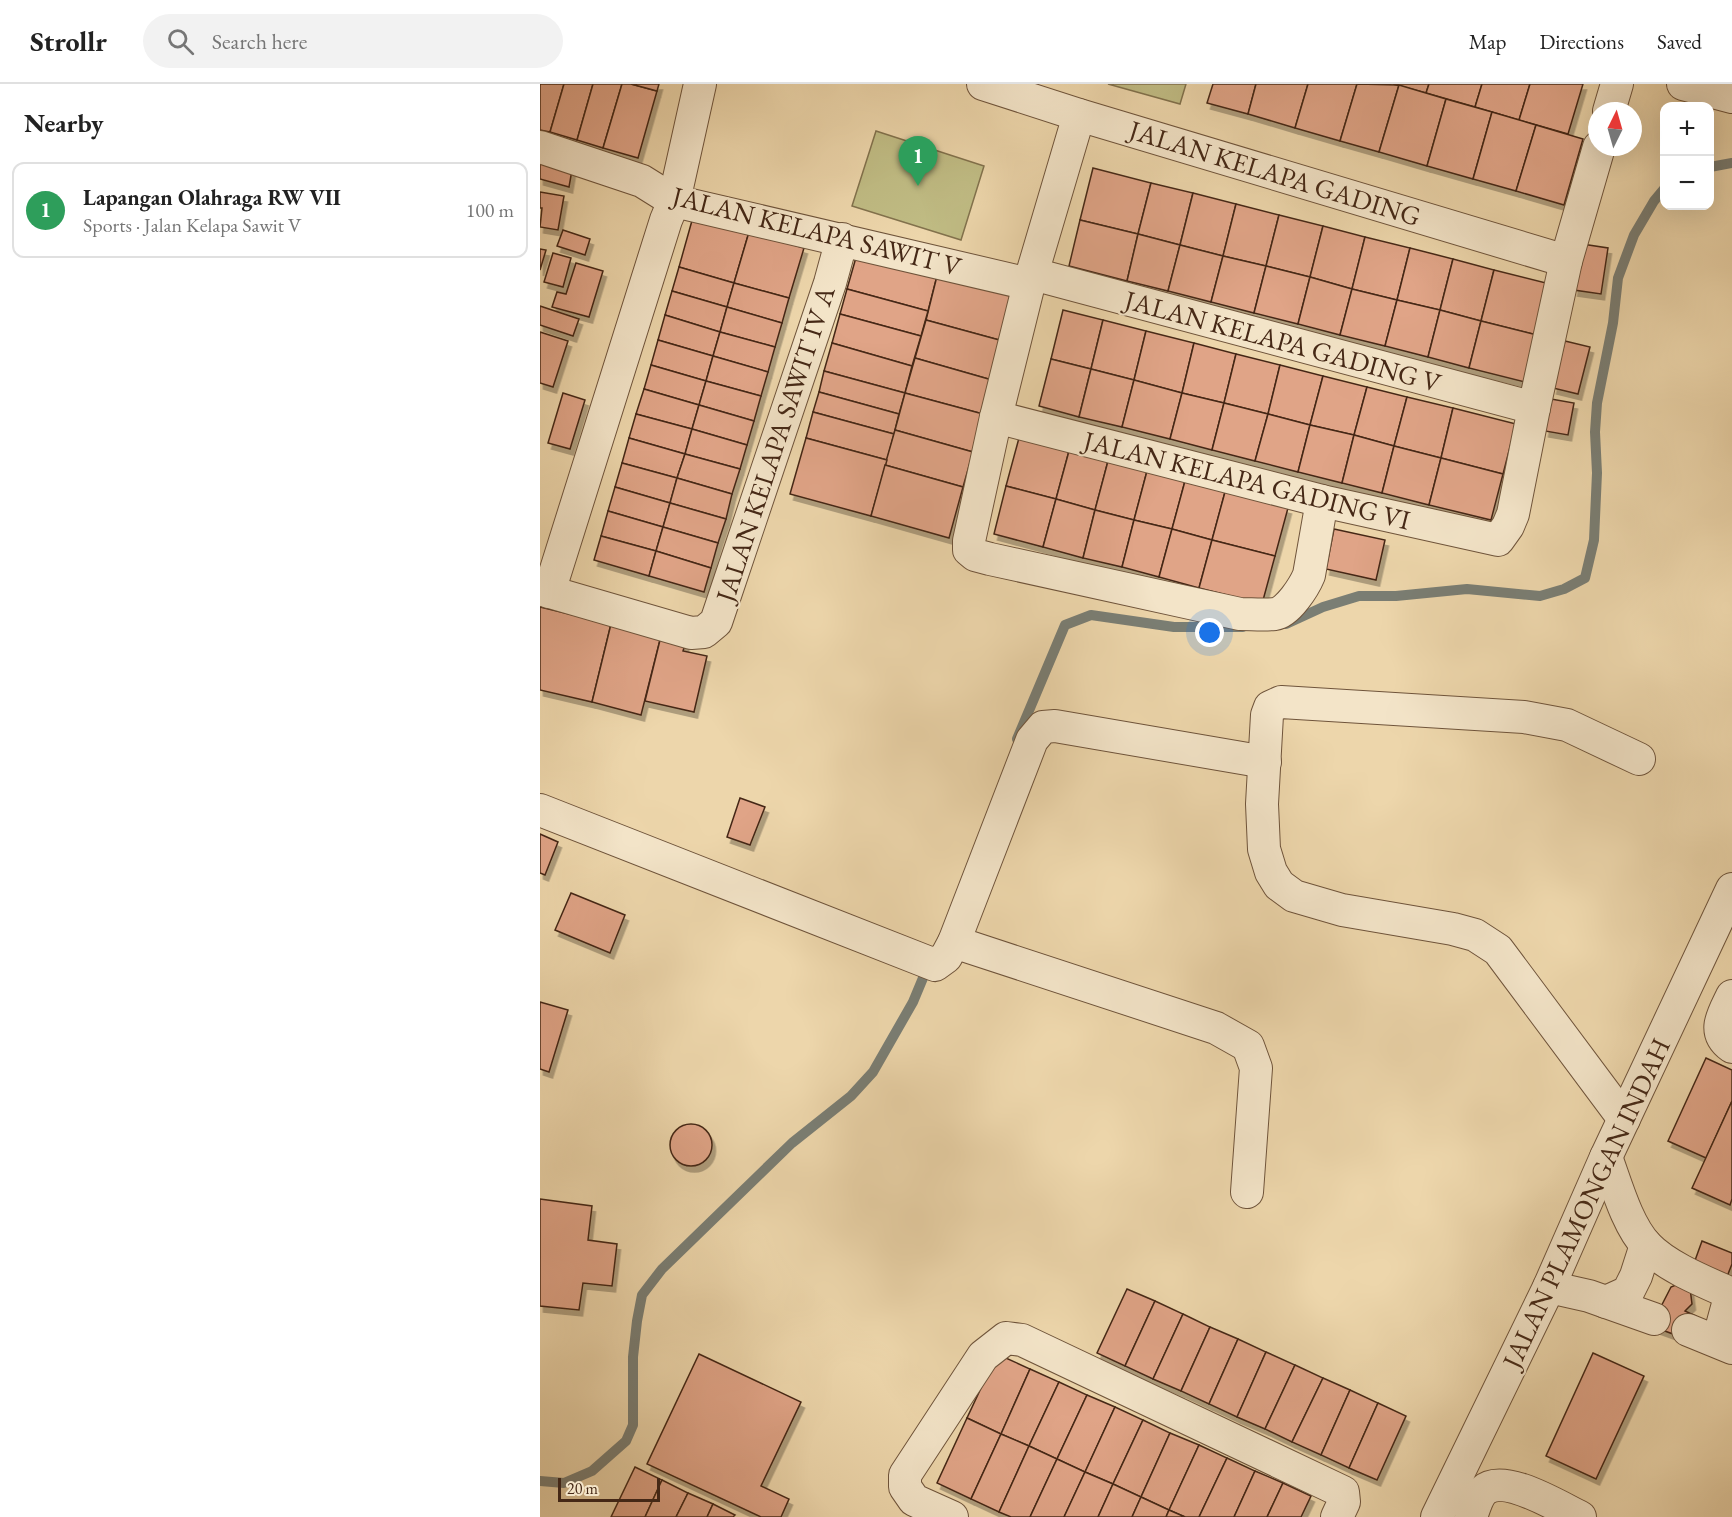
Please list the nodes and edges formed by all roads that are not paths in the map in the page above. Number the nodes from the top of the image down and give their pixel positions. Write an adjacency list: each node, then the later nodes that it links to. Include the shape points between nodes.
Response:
1 (700, 84): 10 (street)
2 (983, 84): 7 (street, JALAN KELAPA GADING)
3 (1617, 84): 6 (street)
4 (1683, 84): 5 (street)
5 (1732, 97)
6 (1612, 102)
7 (1079, 115): 12 (street, JALAN KELAPA GADING); 13 (street)
8 (540, 147): 10 (street, JALAN KELAPA SAWIT V, via 642,181)
9 (1596, 156): 12 (street)
10 (674, 201): 11 (street, JALAN KELAPA SAWIT V); 17 (street)
11 (842, 239): 13 (street, JALAN KELAPA SAWIT V); 17 (street, JALAN KELAPA SAWIT IV A, via 716,622 704,632 691,633)
12 (1566, 261): 14 (street)
13 (1031, 279): 14 (street, JALAN KELAPA GADING V); 15 (street)
14 (1534, 408): 16 (street, JALAN KELAPA GADING VI, via 1513,514 1498,540)
15 (996, 417): 16 (street, JALAN KELAPA GADING VI); 16 (street, via 969,541 969,550 990,559 1240,614 1276,614 1306,584)
16 (1322, 501)
17 (544, 590)
18 (1639, 759): 19 (street, via 1567,725 1524,717 1281,702 1270,707 1267,715)
19 (1265, 762): 22 (street, via 1043,727 1032,740); 25 (street, via 1264,849 1279,885 1294,896 1342,910 1454,928 1475,935 1498,950)
20 (540, 810): 22 (street)
21 (1732, 889): 25 (street, JALAN PLAMONGAN INDAH)
22 (932, 954): 27 (street, via 1215,1028 1248,1046 1256,1068)
23 (1732, 996): 24 (street, via 1719,1028 1722,1039)
24 (1732, 1047)
25 (1624, 1119): 26 (street, JALAN PLAMONGAN INDAH)
26 (1606, 1157): 28 (street, via 1633,1225); 29 (street, JALAN PLAMONGAN INDAH)
27 (1247, 1192)
28 (1646, 1245): 30 (street, via 1662,1260); 31 (street, via 1628,1292)
29 (1549, 1287): 31 (street); 37 (street, JALAN PLAMONGAN INDAH)
30 (1731, 1293): 34 (street)
31 (1606, 1302): 32 (street)
32 (1654, 1319)
33 (1688, 1330): 34 (street)
34 (1725, 1345)
35 (952, 1517): 36 (street, via 914,1500 905,1487 905,1475 983,1356 1006,1338 1022,1340 1343,1492 1344,1502)
36 (1337, 1517)
37 (1437, 1517)
38 (1471, 1517): 39 (street, via 1481,1493 1496,1485 1515,1487)
39 (1580, 1517)

